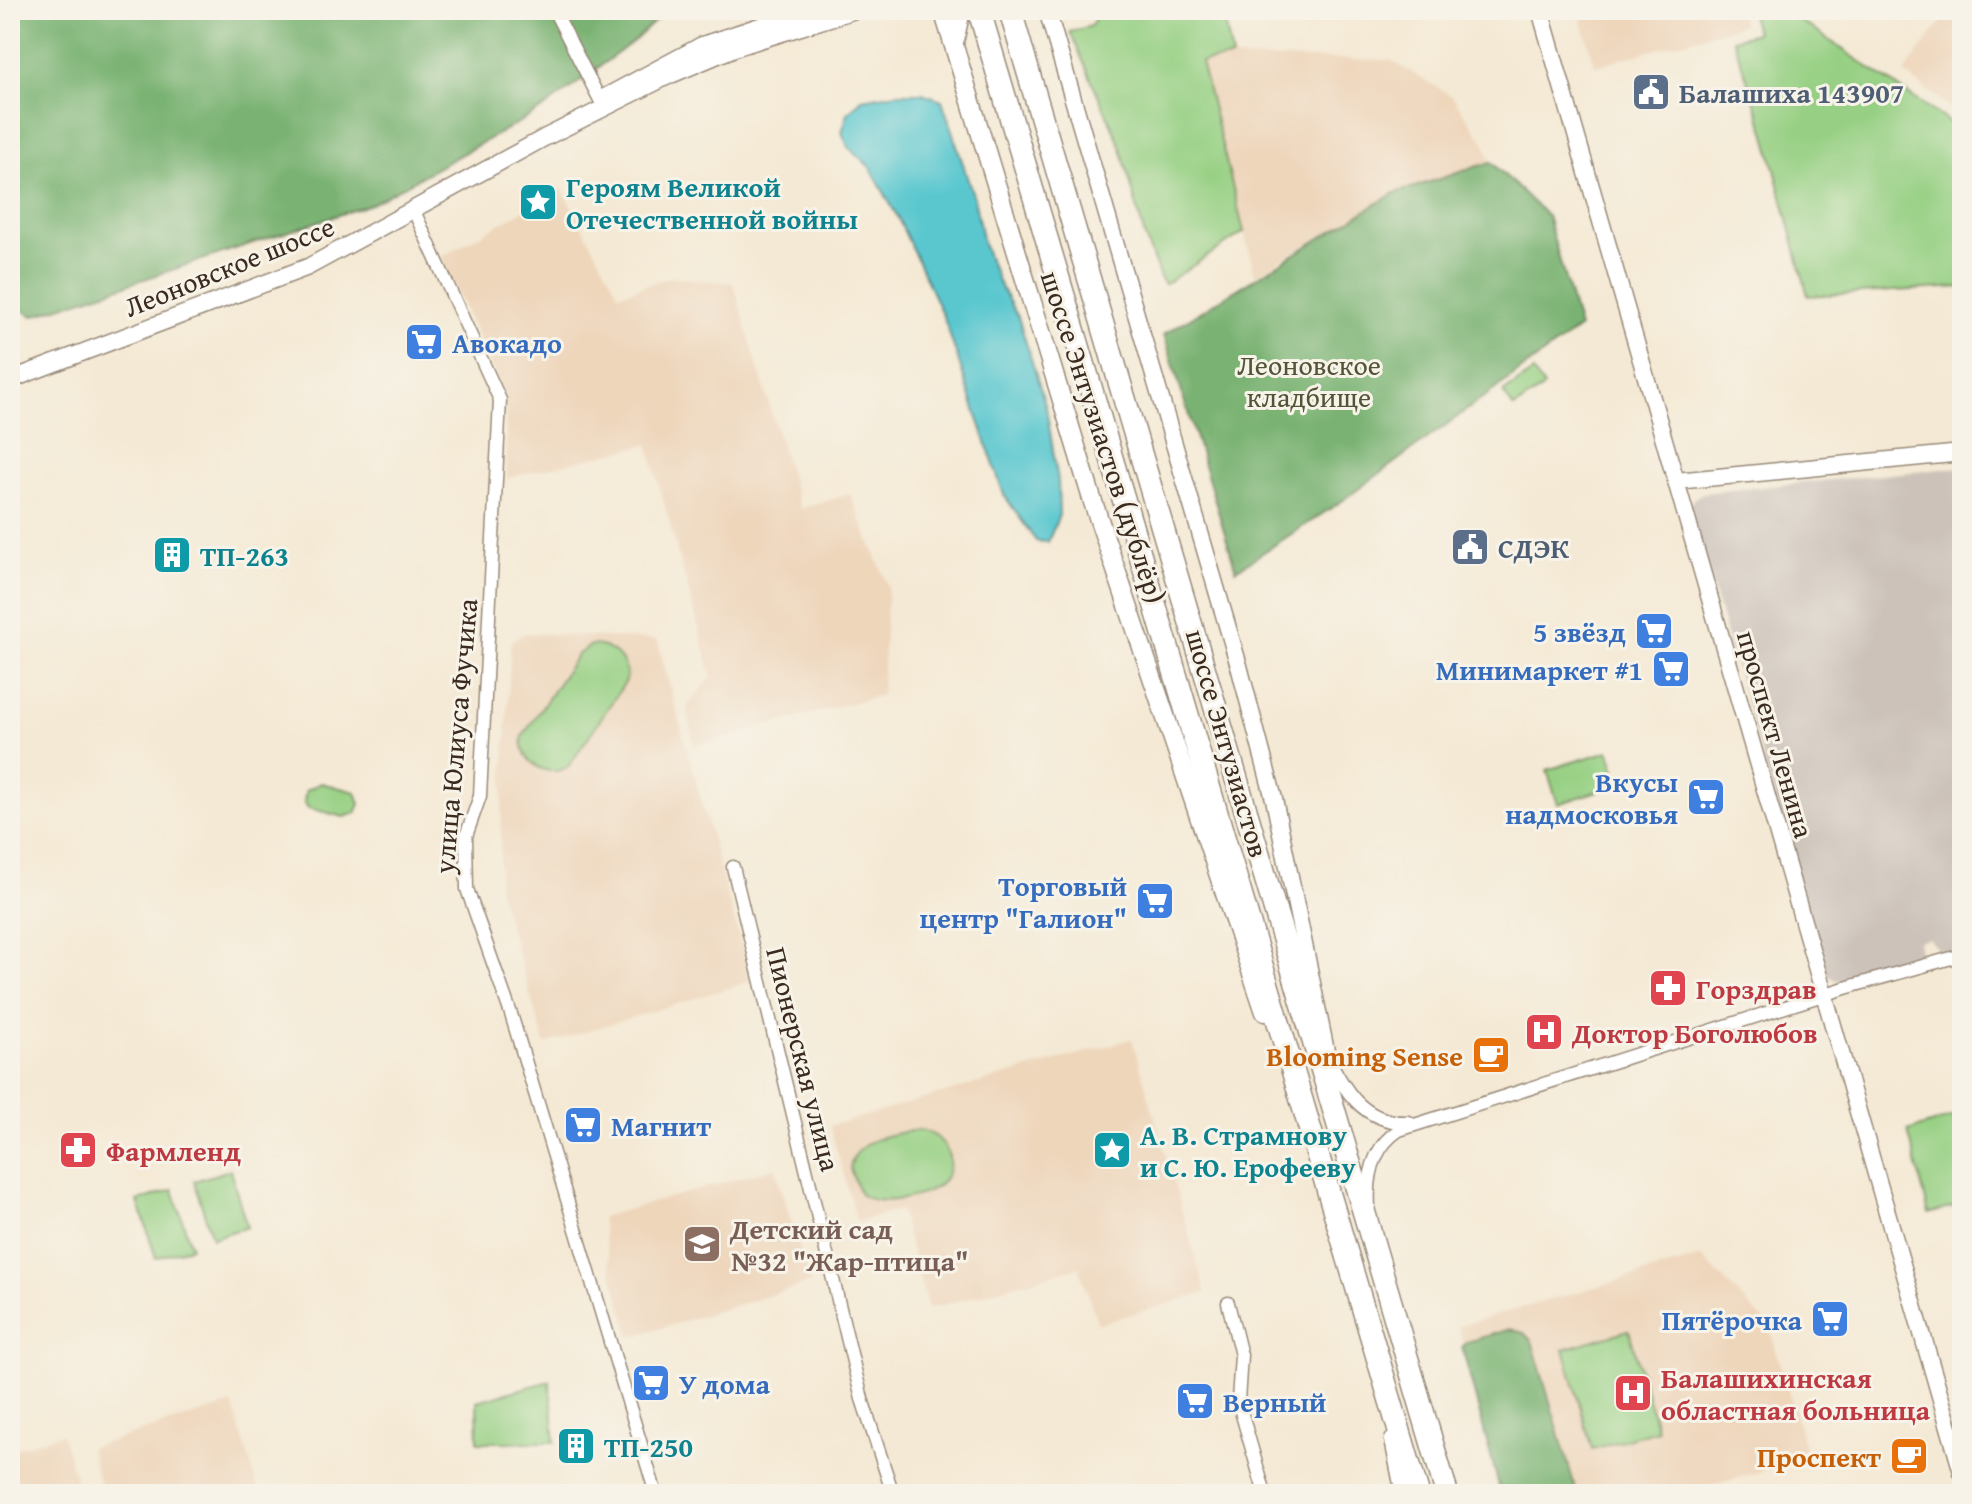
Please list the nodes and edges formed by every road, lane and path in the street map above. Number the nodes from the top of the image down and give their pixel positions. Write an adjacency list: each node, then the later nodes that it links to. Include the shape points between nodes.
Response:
1 (554, 10): 11 (street)
2 (808, 10): 11 (main road, Леоновское шоссе, via 687,52)
3 (855, 10): 12 (main road, Леоновское шоссе, via 723,53)
4 (943, 10): 10 (main road, шоссе Энтузиастов (дублёр))
5 (962, 10): 10 (main road)
6 (979, 10): 23 (highway, шоссе Энтузиастов)
7 (1010, 10): 22 (highway, шоссе Энтузиастов)
8 (1047, 10): 20 (main road, via 1243,681 1274,799)
9 (1540, 10): 16 (main road, проспект Ленина)
10 (954, 48): 23 (main road, шоссе Энтузиастов (дублёр), via 1092,499)
11 (600, 100): 12 (main road, Леоновское шоссе)
12 (544, 138): 13 (main road, Леоновское шоссе)
13 (414, 211): 14 (main road, Леоновское шоссе, via 308,267); 28 (street, улица Юлиуса Фучика, via 500,400 480,796 466,836 467,889 511,1014)
14 (10, 380)
15 (1962, 453): 16 (main road)
16 (1676, 481): 19 (main road, проспект Ленина)
17 (733, 867): 29 (street, Пионерская улица, via 862,1399)
18 (1962, 955): 19 (street)
19 (1825, 994): 21 (street); 27 (main road, проспект Ленина)
20 (1326, 1053): 21 (street, via 1339,1080 1368,1113 1396,1122); 22 (main road)
21 (1421, 1121): 24 (street, via 1386,1139 1375,1157 1368,1196)
22 (1344, 1148): 24 (highway, шоссе Энтузиастов)
23 (1330, 1195): 26 (highway, шоссе Энтузиастов)
24 (1371, 1240): 33 (highway, шоссе Энтузиастов)
25 (1228, 1303): 30 (street, via 1241,1355 1238,1401)
26 (1381, 1368): 31 (main road); 32 (highway, шоссе Энтузиастов)
27 (1962, 1472)
28 (656, 1494)
29 (893, 1494)
30 (1265, 1494)
31 (1404, 1494)
32 (1418, 1494)
33 (1447, 1494)

